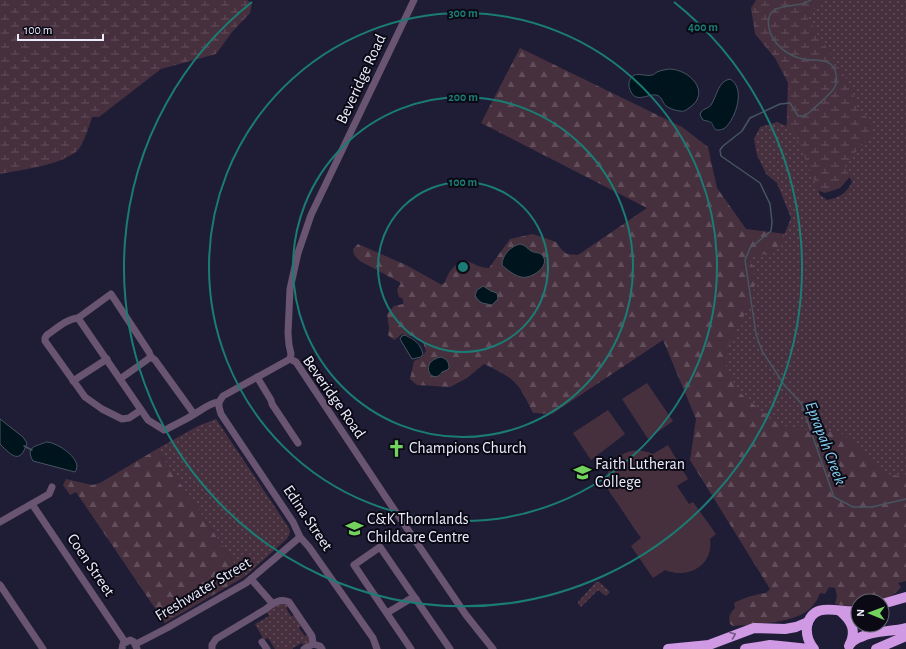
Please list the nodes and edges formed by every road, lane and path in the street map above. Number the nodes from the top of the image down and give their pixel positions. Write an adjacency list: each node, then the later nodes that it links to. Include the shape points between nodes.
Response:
1 (414, 0): 5 (street, Beveridge Road, via 305,232 290,289)
2 (78, 318): 3 (street, via 111,294); 4 (street); 8 (street, via 66,322 45,338)
3 (151, 357): 7 (street); 11 (street, via 156,360)
4 (107, 358): 7 (street); 8 (street)
5 (290, 359): 6 (street); 42 (street, Beveridge Road, via 296,362 466,615)
6 (257, 377): 9 (street, via 223,396); 12 (street)
7 (120, 379): 10 (street)
8 (73, 382): 10 (street, via 85,397 122,419 129,418)
9 (219, 402): 11 (street, via 213,402); 16 (street, Edina Street, via 221,414 293,522)
10 (141, 410): 11 (street, via 148,420 164,430)
11 (194, 414)
12 (298, 443)
13 (52, 487): 14 (street, via 49,494)
14 (32, 504): 15 (street); 31 (street, Coen Street)
15 (0, 522)
16 (300, 537): 17 (street, Freshwater Street); 39 (street, Edina Street, via 310,546 373,638)
17 (251, 579): 22 (street); 32 (street, Freshwater Street)
18 (0, 585): 34 (street)
19 (906, 597): 21 (highway)
20 (416, 599): 25 (street); 25 (street, via 380,547 354,565); 41 (street)
21 (890, 602)
22 (272, 603): 30 (street, via 284,600 289,602 312,636); 35 (street, via 216,639)
23 (840, 611): 24 (highway); 26 (highway, via 829,608 821,610); 33 (highway, via 848,618 852,627 853,636)
24 (850, 611)
25 (387, 614): 40 (street)
26 (808, 622): 43 (highway, one-way to 26, via 709,645 754,628 785,629); 46 (highway, via 806,632)
27 (906, 628): 33 (highway, via 866,635)
28 (906, 636): 47 (highway)
29 (262, 642): 36 (street)
30 (313, 644): 37 (street); 38 (street)
31 (122, 647): 32 (street, via 132,641)
32 (136, 647)
33 (848, 647)
34 (43, 649)
35 (212, 649)
36 (267, 649)
37 (304, 649)
38 (322, 649)
39 (377, 649)
40 (411, 649)
41 (450, 649)
42 (493, 649)
43 (668, 649)
44 (745, 649): 45 (highway, via 770,645)
45 (809, 649)
46 (814, 649)
47 (876, 649)

